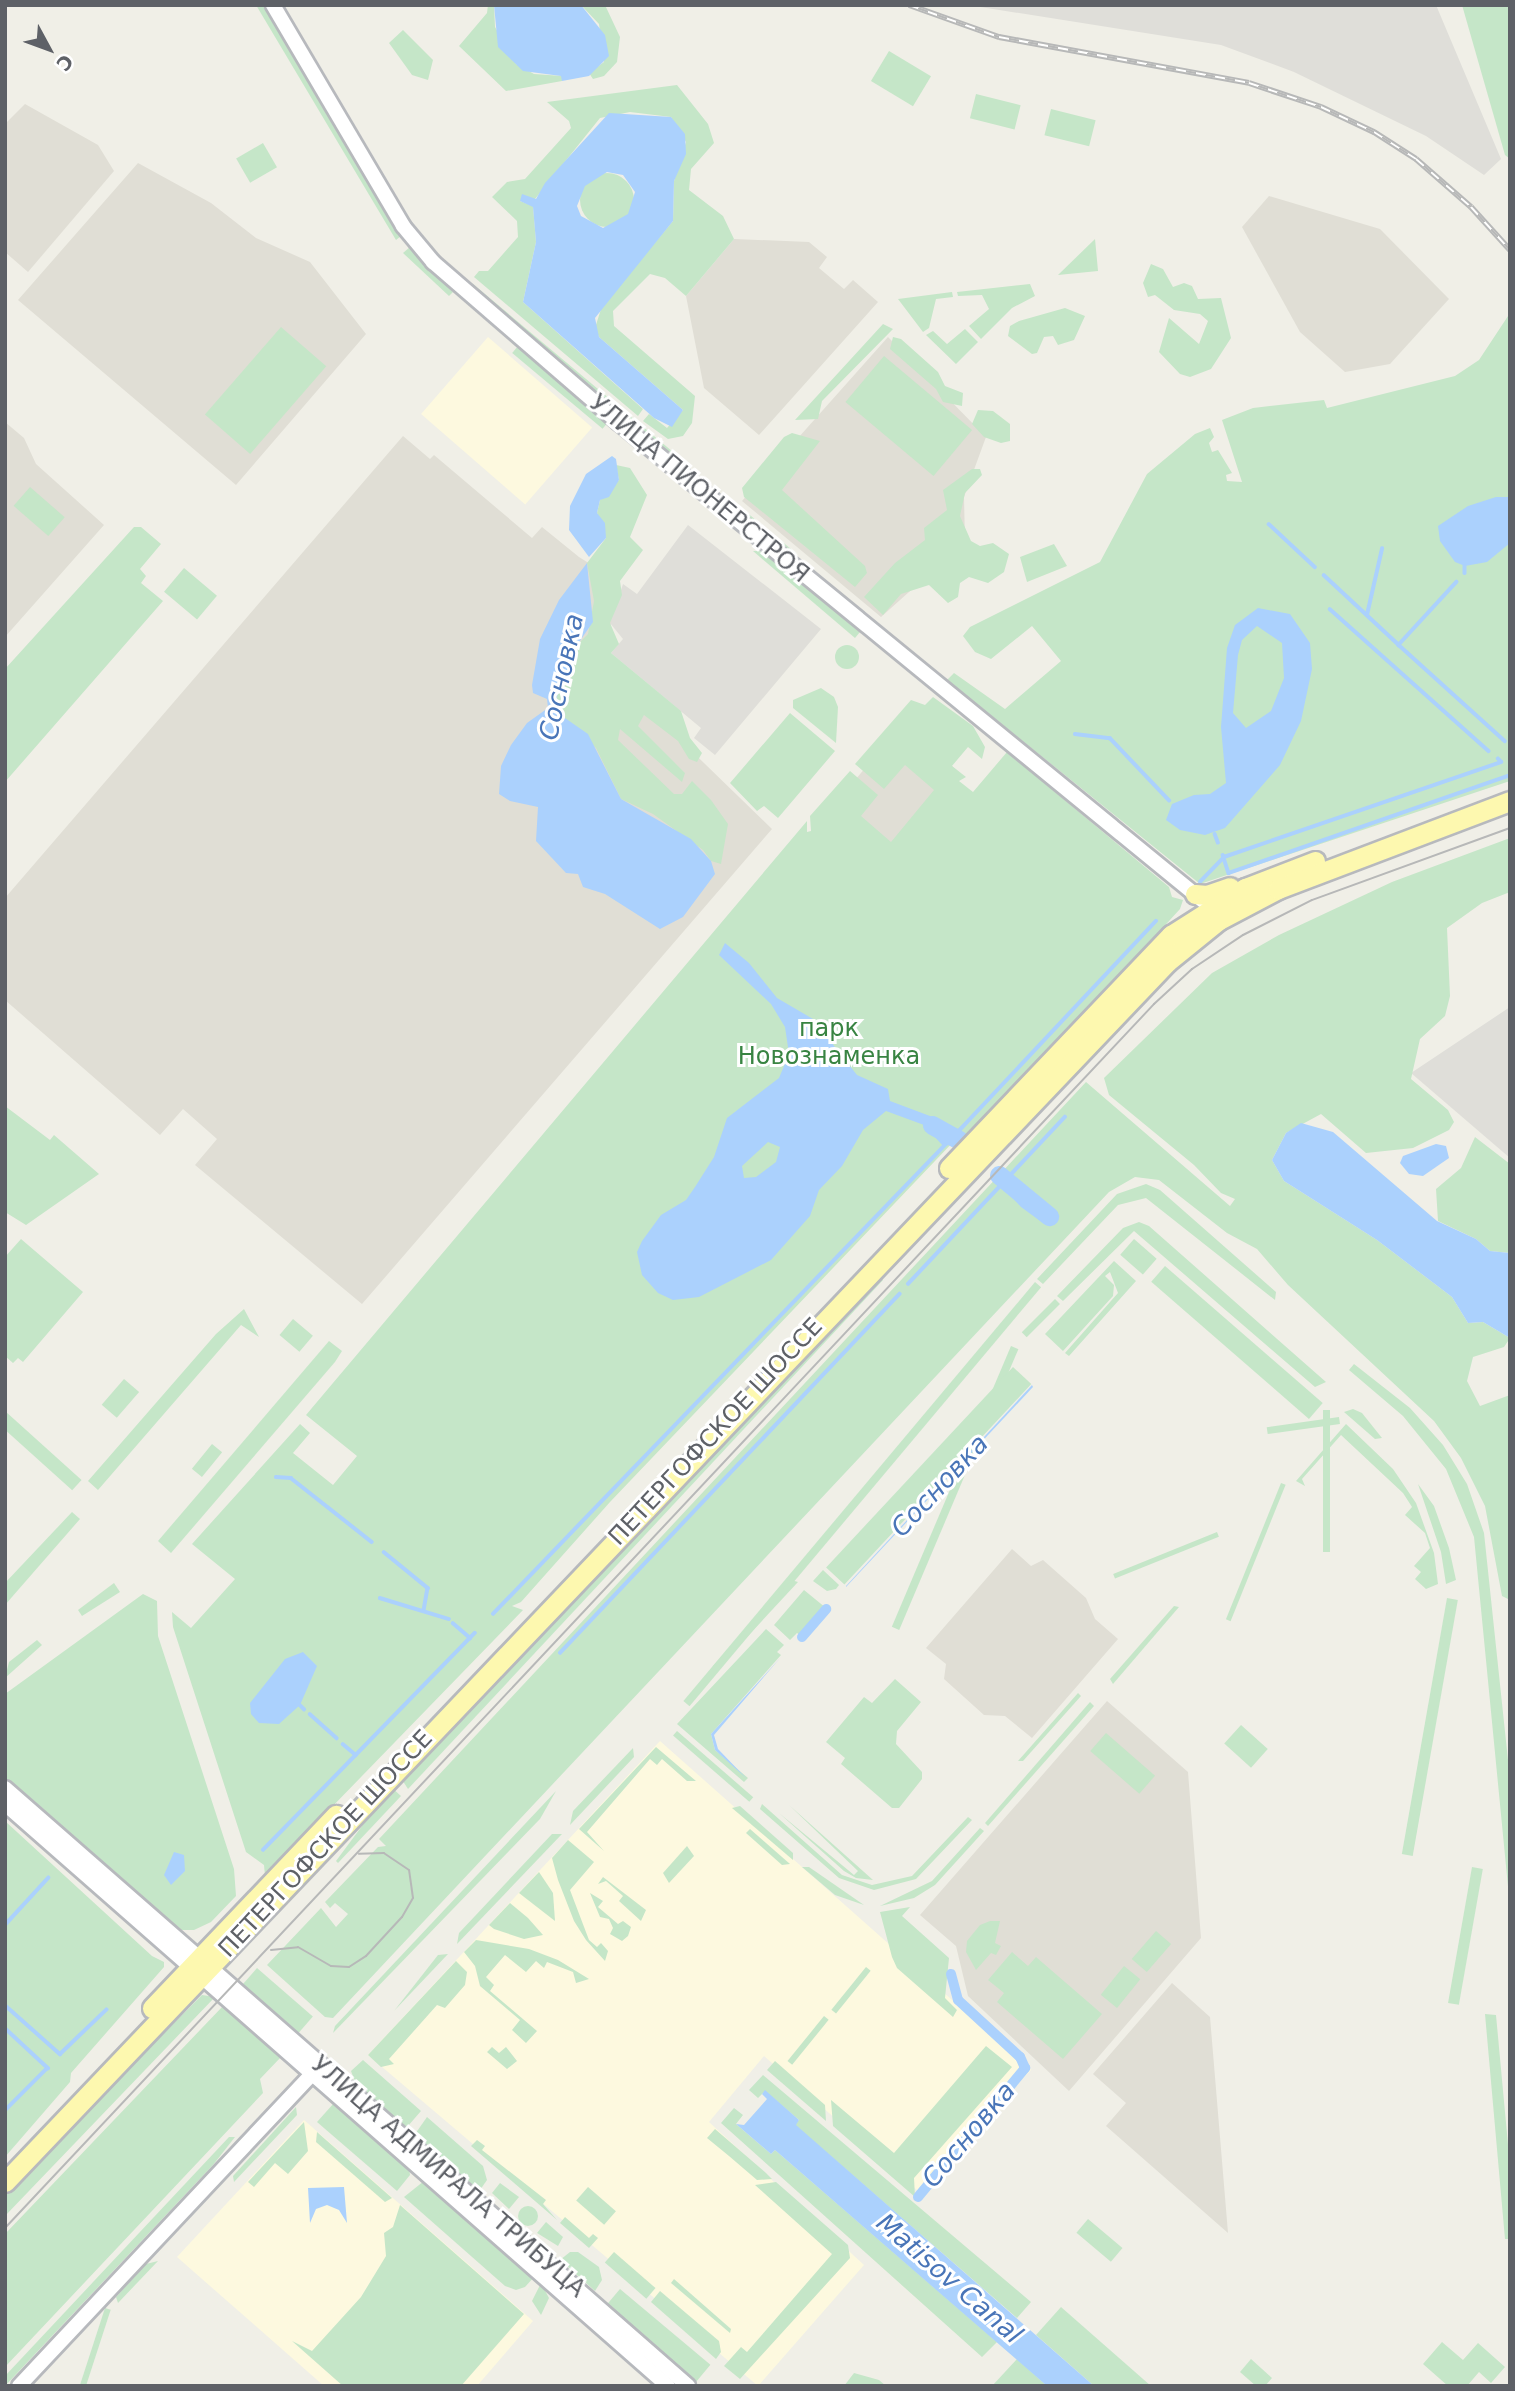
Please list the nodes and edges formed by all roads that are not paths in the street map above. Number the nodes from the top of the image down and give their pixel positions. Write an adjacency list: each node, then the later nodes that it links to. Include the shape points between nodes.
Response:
1 (273, 5): 4 (street, УЛИЦА ПИОНЕРСТРОЯ, via 403,226 433,262 618,422)
2 (1510, 790): 4 (main road, ПЕТЕРГОФСКОЕ ШОССЕ)
3 (1510, 801): 5 (main road, ПЕТЕРГОФСКОЕ ШОССЕ)
4 (1200, 900): 5 (main road); 6 (main road, ПЕТЕРГОФСКОЕ ШОССЕ); 6 (main road, via 1188,899); 7 (main road)
5 (1243, 906): 7 (main road, ПЕТЕРГОФСКОЕ ШОССЕ)
6 (1171, 935): 10 (main road, ПЕТЕРГОФСКОЕ ШОССЕ)
7 (1196, 938): 10 (main road, ПЕТЕРГОФСКОЕ ШОССЕ, via 857,1283)
8 (5, 1788): 10 (street)
9 (5, 1804): 10 (street)
10 (200, 1968): 11 (street, УЛИЦА АДМИРАЛА ТРИБУЦА); 12 (main road, ПЕТЕРГОФСКОЕ ШОССЕ); 13 (main road, ПЕТЕРГОФСКОЕ ШОССЕ)
11 (316, 2070): 14 (street); 15 (street, УЛИЦА АДМИРАЛА ТРИБУЦА); 16 (street, УЛИЦА АДМИРАЛА ТРИБУЦА)
12 (5, 2164)
13 (5, 2182)
14 (19, 2386)
15 (668, 2386)
16 (688, 2386)

